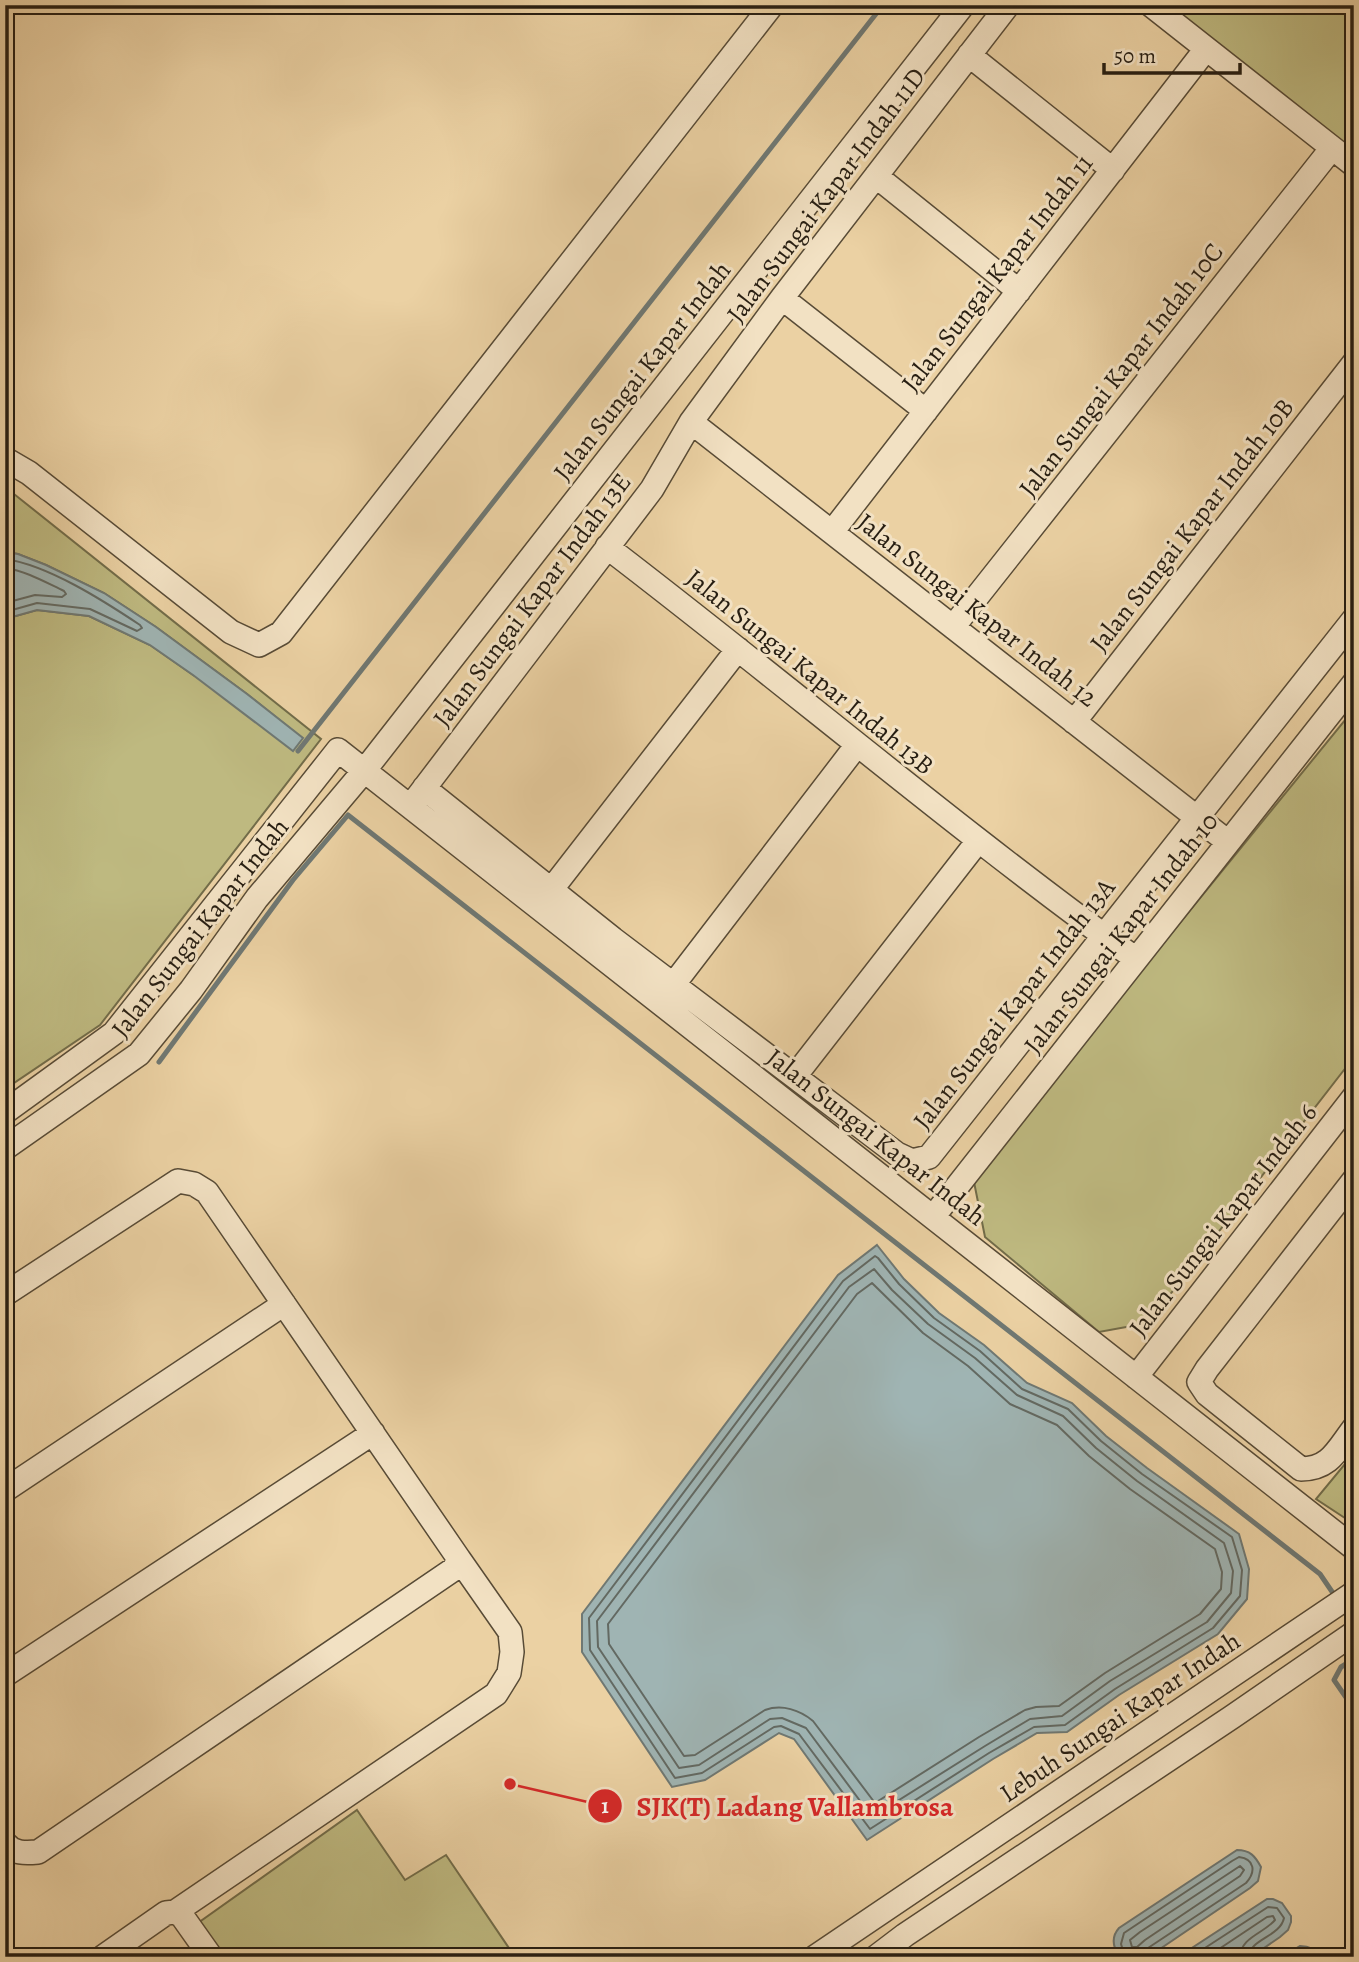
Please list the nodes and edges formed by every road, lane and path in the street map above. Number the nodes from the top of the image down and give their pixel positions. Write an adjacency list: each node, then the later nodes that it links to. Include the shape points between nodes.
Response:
1 (772, 5): 16 (street, via 281,633 259,645 232,632)
2 (964, 5): 25 (street, Jalan Sungai Kapar Indah)
3 (1008, 5): 6 (street, Jalan Sungai Kapar Indah 11D)
4 (1151, 5): 5 (street)
5 (1206, 49): 7 (street); 9 (street, Jalan Sungai Kapar Indah 11)
6 (969, 55): 9 (street); 10 (street, Jalan Sungai Kapar Indah 11D)
7 (1332, 148): 8 (street); 20 (street, Jalan Sungai Kapar Indah 10C)
8 (1354, 165)
9 (1113, 170): 11 (street, Jalan Sungai Kapar Indah 11)
10 (876, 176): 11 (street); 12 (street, Jalan Sungai Kapar Indah 11D)
11 (1019, 291): 14 (street, Jalan Sungai Kapar Indah 11)
12 (782, 298): 14 (street); 15 (street, Jalan Sungai Kapar Indah 11D)
13 (1354, 363): 23 (street, Jalan Sungai Kapar Indah 10B)
14 (926, 411): 17 (street, Jalan Sungai Kapar Indah 11)
15 (691, 422): 17 (street, Jalan Sungai Kapar Indah 12); 18 (street, Jalan Sungai Kapar Indah 13E, via 652,489)
16 (5, 459)
17 (832, 532): 20 (street, Jalan Sungai Kapar Indah 12)
18 (607, 548): 21 (street, Jalan Sungai Kapar Indah 13B); 26 (street, Jalan Sungai Kapar Indah 13E)
19 (1354, 619): 28 (street, Jalan Sungai Kapar Indah 13A)
20 (953, 627): 23 (street, Jalan Sungai Kapar Indah 12)
21 (738, 649): 24 (street, Jalan Sungai Kapar Indah 13B); 31 (street)
22 (1354, 683): 30 (street, Jalan Sungai Kapar Indah 10)
23 (1074, 722): 28 (street, Jalan Sungai Kapar Indah 12)
24 (857, 745): 29 (street, Jalan Sungai Kapar Indah 13B); 34 (street)
25 (356, 779): 27 (street, Jalan Sungai Kapar Indah); 37 (street, Jalan Sungai Kapar Indah, via 338,750 114,1033); 38 (street, Jalan Sungai Kapar Indah, via 257,898 139,1055)
26 (424, 788): 27 (street, Jalan Sungai Kapar Indah 13E); 31 (street, Jalan Sungai Kapar Indah 13A)
27 (410, 807): 40 (street, Jalan Sungai Kapar Indah)
28 (1197, 818): 30 (street, Jalan Sungai Kapar Indah 12); 32 (street, Jalan Sungai Kapar Indah 13A)
29 (978, 841): 32 (street, Jalan Sungai Kapar Indah 13B); 35 (street)
30 (1228, 842): 33 (street, Jalan Sungai Kapar Indah 10)
31 (551, 890): 34 (street, Jalan Sungai Kapar Indah 13A)
32 (1103, 936): 33 (street, Jalan Sungai Kapar Indah 13B); 35 (street, Jalan Sungai Kapar Indah 13A, via 929,1157 912,1161 897,1154)
33 (1136, 959): 40 (street, Jalan Sungai Kapar Indah 10)
34 (673, 985): 35 (street, Jalan Sungai Kapar Indah 13A)
35 (795, 1076)
36 (1353, 1098): 43 (street, Jalan Sungai Kapar Indah 6)
37 (5, 1112)
38 (5, 1148)
39 (1354, 1180): 44 (street, via 1199,1382 1207,1394 1300,1469 1316,1469 1330,1459)
40 (933, 1217): 43 (street, Jalan Sungai Kapar Indah)
41 (5, 1294): 42 (street, via 178,1181 206,1192)
42 (284, 1304): 45 (street); 46 (street)
43 (1136, 1377): 47 (street, Jalan Sungai Kapar Indah)
44 (1354, 1429)
45 (373, 1433): 48 (street); 51 (street)
46 (5, 1490)
47 (1354, 1548)
48 (459, 1559): 52 (street, via 454,1569 38,1852 22,1853); 53 (street, via 510,1632 509,1673 496,1694)
49 (1354, 1593): 57 (street, Lebuh Sungai Kapar Indah)
50 (1354, 1633): 54 (street)
51 (5, 1675)
52 (5, 1843)
53 (175, 1912): 55 (street, via 166,1913); 56 (street)
54 (876, 1956)
55 (103, 1957)
56 (211, 1957)
57 (815, 1957)

